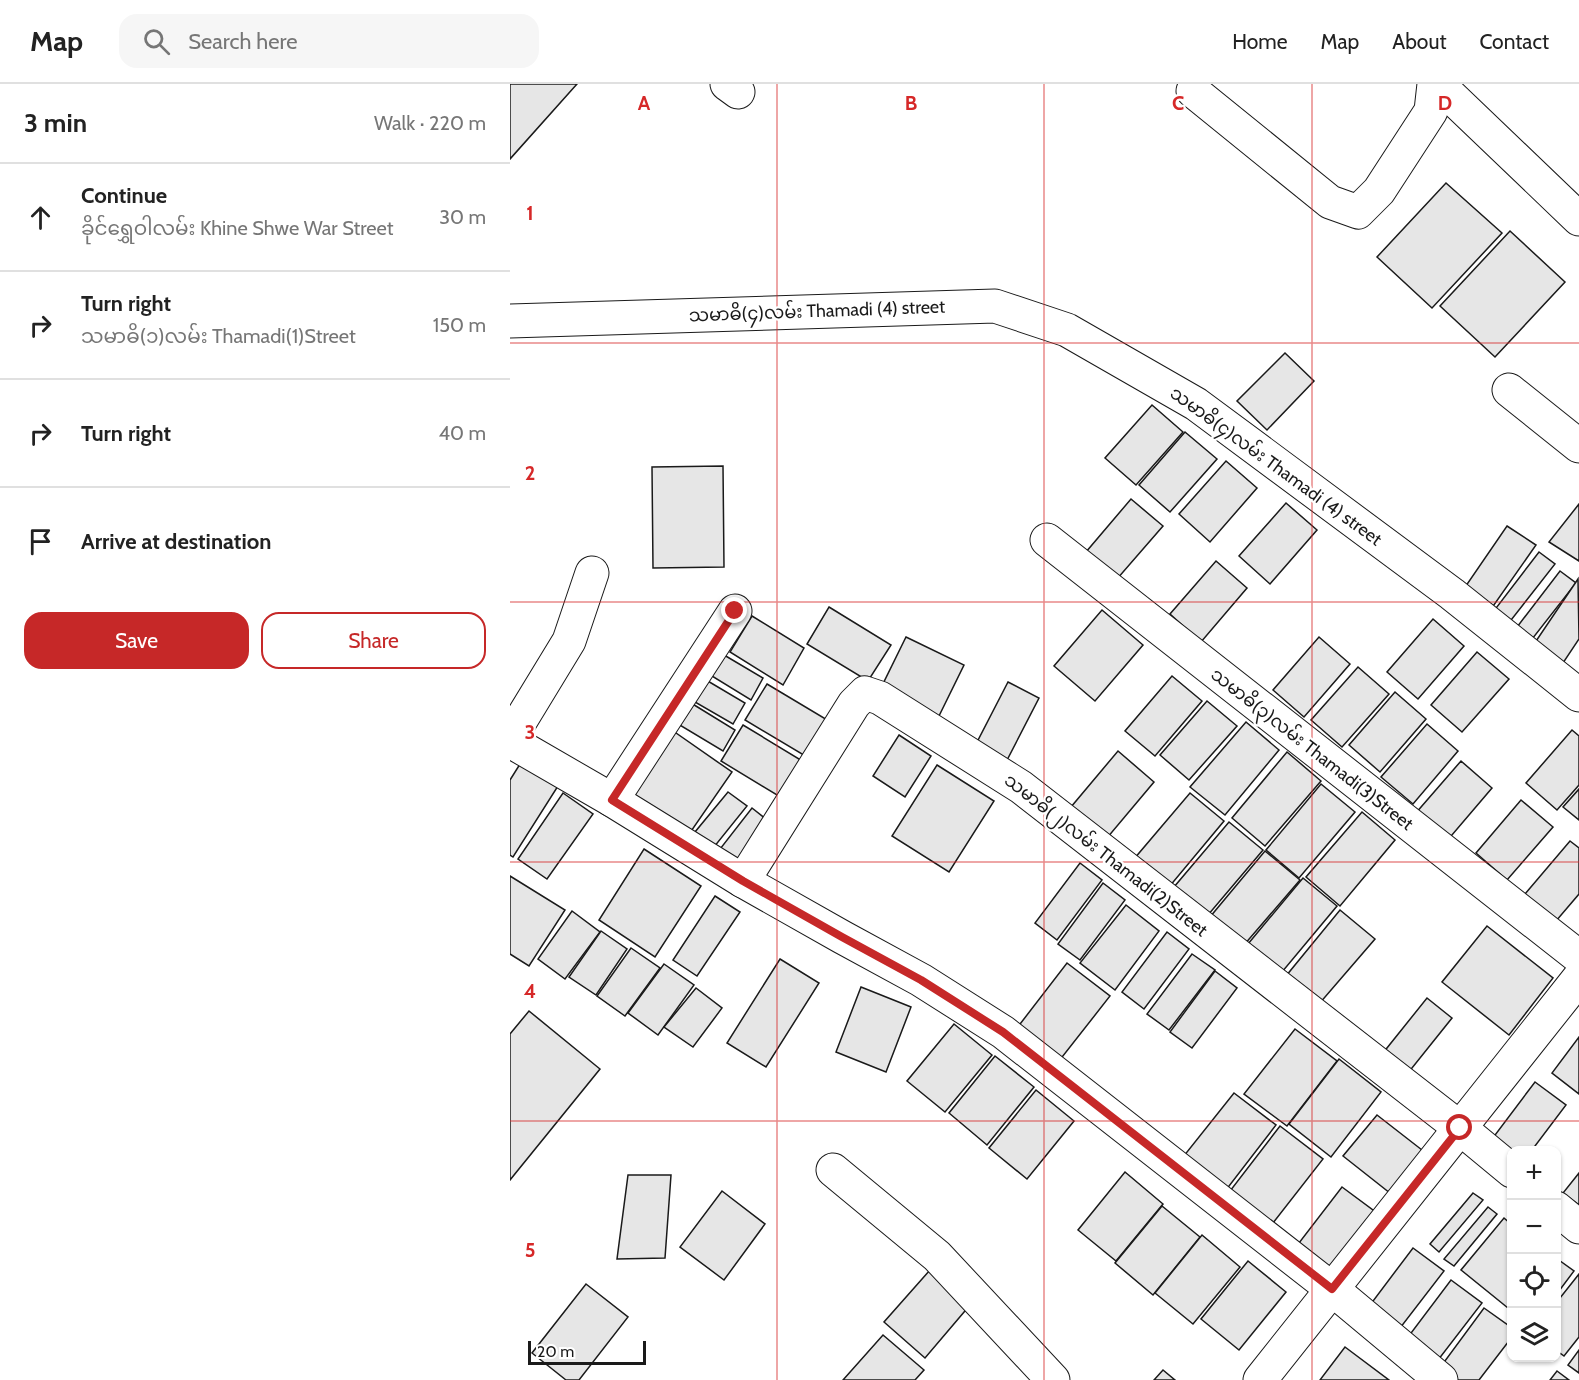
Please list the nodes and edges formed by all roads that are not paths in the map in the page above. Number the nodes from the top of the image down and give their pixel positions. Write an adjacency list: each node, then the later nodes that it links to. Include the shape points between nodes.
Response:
1 (1193, 91): 2 (street, via 1330,202 1358,212 1379,191)
2 (1446, 93): 3 (street)
3 (1579, 219)
4 (510, 321): 10 (street, သမာဓိ(၄)လမ်း Thamadi (4) street, via 995,306 1066,330 1196,404 1452,594)
5 (1509, 390): 6 (street)
6 (1579, 446)
7 (1047, 540): 14 (street, သမာဓိ(၃)လမ်း Thamadi(3)Street)
8 (592, 573): 11 (street, via 569,641)
9 (735, 611): 12 (street)
10 (1579, 695)
11 (510, 740): 12 (street)
12 (612, 800): 13 (street)
13 (743, 881): 16 (street, သမာဓိ(၂)လမ်း Thamadi(2)Street, via 854,704 865,693 880,698 1021,787); 21 (street, via 921,980 1003,1032)
14 (1579, 957)
15 (1579, 978): 16 (street)
16 (1460, 1128): 17 (street, သမာဓိ(၂)လမ်း Thamadi(2)Street); 21 (street)
17 (1507, 1167)
18 (833, 1170): 22 (street, via 937,1256)
19 (1561, 1211): 20 (street)
20 (1579, 1227)
21 (1332, 1289): 23 (street); 24 (street)
22 (1053, 1380)
23 (1260, 1380)
24 (1441, 1380)

